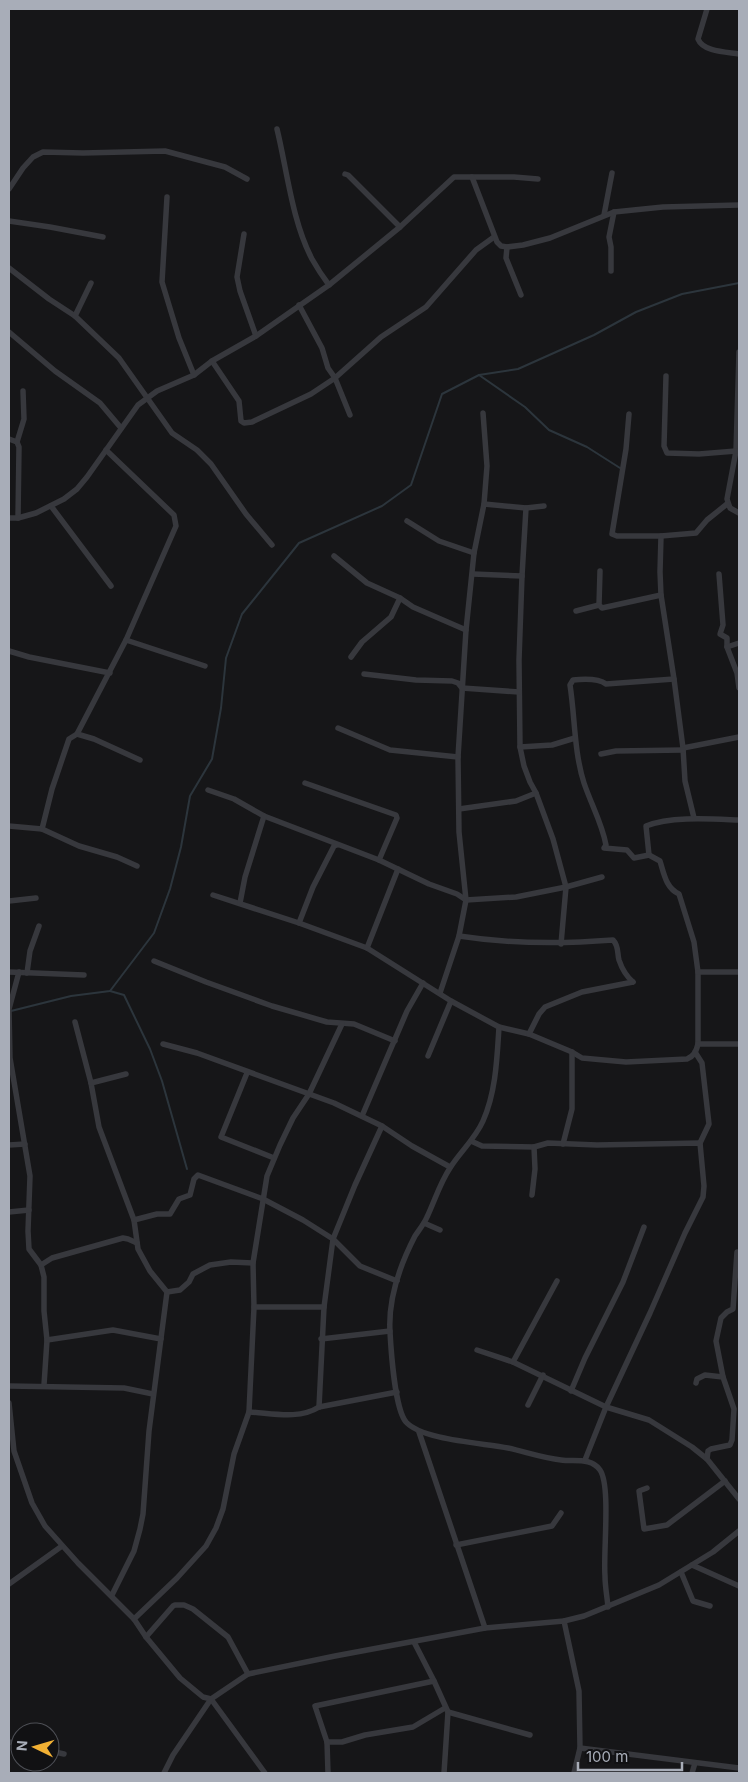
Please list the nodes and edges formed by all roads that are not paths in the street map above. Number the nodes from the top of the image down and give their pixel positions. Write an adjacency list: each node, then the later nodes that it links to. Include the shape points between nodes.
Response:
1 (707, 9): 2 (street, via 698,39 700,44)
2 (739, 54)
3 (277, 129): 23 (street, via 301,229 312,258)
4 (612, 173): 13 (street)
5 (345, 174): 15 (street)
6 (472, 177): 8 (street); 15 (street, via 454,176); 18 (street)
7 (247, 179): 9 (street, via 225,167 165,151 43,152 33,157)
8 (538, 179)
9 (9, 189)
10 (167, 197): 31 (street, via 162,282)
11 (739, 205): 12 (street)
12 (614, 212): 13 (street); 21 (street, via 609,237)
13 (604, 215): 19 (street, via 550,238)
14 (9, 221): 17 (street)
15 (400, 227): 23 (street)
16 (244, 234): 28 (street, via 238,277)
17 (103, 237)
18 (494, 237): 19 (street, via 501,246); 33 (street, via 476,250 426,307 380,337)
19 (508, 247): 24 (street, via 506,258)
20 (9, 268): 26 (street)
21 (611, 270)
22 (92, 283): 26 (street)
23 (328, 285): 25 (street)
24 (521, 295)
25 (299, 305): 28 (street); 33 (street)
26 (75, 316): 35 (street, via 119,358)
27 (9, 332): 39 (street, via 100,403)
28 (256, 336): 30 (street)
29 (739, 352): 43 (street)
30 (212, 361): 31 (street); 33 (street, via 239,401 240,418 244,423 311,394)
31 (194, 375): 35 (street, via 157,391)
32 (666, 376): 43 (street, via 664,446 667,453)
33 (335, 378): 38 (street)
34 (23, 392): 41 (street, via 24,419)
35 (148, 399): 39 (street, via 138,405); 54 (street, via 172,433 211,464)
36 (482, 413): 44 (street, via 486,466)
37 (629, 414): 53 (street, via 612,534)
38 (350, 415)
39 (121, 428): 42 (street)
40 (9, 440): 41 (street)
41 (17, 442): 51 (street, via 20,457)
42 (106, 450): 46 (street, via 77,489); 67 (street, via 174,515 176,526)
43 (736, 452): 45 (street)
44 (484, 504): 48 (street); 55 (street)
45 (727, 504): 49 (street); 53 (street, via 696,533)
46 (51, 506): 51 (street); 61 (street)
47 (544, 506): 48 (street)
48 (526, 508): 60 (street)
49 (739, 512)
50 (9, 518): 51 (street)
51 (18, 518)
52 (408, 521): 55 (street, via 439,541)
53 (661, 536): 62 (street)
54 (272, 545)
55 (474, 553): 58 (street)
56 (334, 556): 63 (street, via 367,583)
57 (600, 571): 64 (street)
58 (473, 574): 60 (street); 66 (street)
59 (719, 574): 69 (street, via 723,625 720,634 727,638)
60 (522, 576): 78 (street)
61 (111, 586)
62 (661, 594): 64 (street, via 604,608); 75 (street)
63 (400, 598): 66 (street); 71 (street, via 391,617 362,642)
64 (599, 605): 65 (street)
65 (576, 611)
66 (466, 630): 76 (street)
67 (126, 640): 72 (street); 73 (street)
68 (739, 643): 69 (street)
69 (727, 647): 77 (street)
70 (9, 651): 73 (street)
71 (351, 657)
72 (205, 666)
73 (110, 673): 80 (street)
74 (364, 674): 76 (street, via 452,681)
75 (674, 679): 82 (street, via 606,684 601,680 573,680 570,685); 84 (street)
76 (462, 688): 78 (street); 86 (street)
77 (739, 688)
78 (519, 692): 83 (street)
79 (338, 728): 86 (street, via 390,750)
80 (77, 734): 87 (street); 96 (street, via 68,739)
81 (739, 737): 84 (street)
82 (575, 738): 83 (street, via 552,745); 98 (street, via 584,782 603,830 604,848 627,850 634,858)
83 (520, 747): 90 (street)
84 (683, 749): 85 (street); 93 (street, via 685,781)
85 (600, 754)
86 (458, 757): 91 (street)
87 (140, 760)
88 (305, 783): 99 (street, via 396,815)
89 (208, 790): 92 (street, via 234,799)
90 (536, 793): 91 (street, via 516,801); 103 (street)
91 (459, 809): 106 (street, via 458,832)
92 (264, 816): 97 (street); 108 (street)
93 (694, 818): 94 (street); 98 (street, via 646,826)
94 (739, 820)
95 (9, 826): 96 (street)
96 (42, 829): 100 (street)
97 (337, 844): 99 (street); 109 (street, via 313,887)
98 (649, 855): 118 (street, via 660,861 668,886 679,894 694,942)
99 (380, 860): 101 (street)
100 (137, 866)
101 (398, 869): 106 (street); 113 (street)
102 (602, 877): 103 (street)
103 (566, 887): 106 (street, via 516,897); 112 (street)
104 (213, 895): 108 (street)
105 (36, 898): 107 (street)
106 (466, 900): 111 (street)
107 (9, 901)
108 (240, 903): 109 (street)
109 (299, 923): 113 (street)
110 (39, 926): 117 (street, via 30,950)
111 (459, 936): 112 (street); 122 (street)
112 (561, 944): 128 (street, via 613,940 625,974 633,982 582,992 545,1007)
113 (367, 948): 121 (street)
114 (154, 961): 126 (street, via 272,1006)
115 (9, 972): 116 (street)
116 (18, 972): 117 (street); 124 (street)
117 (27, 972): 120 (street)
118 (698, 972): 119 (street); 131 (street)
119 (739, 972)
120 (84, 975)
121 (423, 983): 122 (street); 129 (street)
122 (440, 993): 123 (street)
123 (451, 1001): 127 (street); 135 (street)
124 (9, 1009): 145 (street, via 10,1058)
125 (75, 1022): 138 (street)
126 (342, 1024): 129 (street, via 354,1024); 139 (street)
127 (499, 1027): 128 (street); 142 (street, via 488,1108)
128 (530, 1034): 133 (street)
129 (395, 1041): 140 (street)
130 (163, 1044): 136 (street)
131 (698, 1044): 132 (street); 134 (street)
132 (739, 1044)
133 (572, 1052): 134 (street, via 582,1058 626,1062 687,1060); 146 (street, via 572,1109)
134 (695, 1052): 143 (street, via 702,1063 709,1124)
135 (428, 1056)
136 (247, 1073): 139 (street); 148 (street, via 221,1137)
137 (126, 1074): 138 (street)
138 (92, 1083): 154 (street, via 99,1127)
139 (309, 1094): 140 (street); 148 (street, via 293,1118)
140 (362, 1116): 141 (street)
141 (382, 1126): 149 (street); 158 (street)
142 (471, 1141): 147 (street, via 482,1146); 149 (street)
143 (700, 1143): 146 (street); 186 (street, via 702,1197)
144 (9, 1144): 145 (street)
145 (25, 1144): 152 (street, via 30,1176)
146 (563, 1144): 147 (street, via 548,1143)
147 (534, 1147): 150 (street)
148 (274, 1158): 151 (street)
149 (450, 1167): 155 (street)
150 (532, 1194)
151 (263, 1199): 154 (street, via 198,1175 190,1195 179,1199 170,1214); 158 (street); 161 (street)
152 (29, 1210): 153 (street); 162 (street, via 29,1249)
153 (9, 1212)
154 (134, 1220): 159 (street)
155 (424, 1223): 157 (street); 163 (street)
156 (644, 1227): 181 (street, via 623,1282)
157 (440, 1230)
158 (333, 1239): 163 (street, via 360,1266); 167 (street)
159 (136, 1243): 162 (street, via 123,1238 52,1258); 165 (street, via 150,1271)
160 (739, 1253): 168 (street)
161 (254, 1263): 165 (street, via 210,1264 193,1274 180,1290); 166 (street)
162 (41, 1265): 173 (street)
163 (397, 1281): 170 (street, via 390,1308)
164 (557, 1281): 175 (street)
165 (167, 1292): 171 (street)
166 (254, 1307): 167 (street); 189 (street)
167 (324, 1307): 172 (street)
168 (733, 1310): 169 (street); 177 (street, via 721,1318 716,1342)
169 (739, 1313)
170 (390, 1331): 172 (street); 182 (street)
171 (161, 1338): 173 (street, via 113,1330); 183 (street)
172 (321, 1339): 187 (street)
173 (47, 1340): 180 (street)
174 (477, 1350): 175 (street)
175 (513, 1362): 176 (street)
176 (543, 1376): 181 (street); 185 (street)
177 (723, 1377): 178 (street, via 705,1375); 188 (street)
178 (696, 1383)
179 (9, 1386): 180 (street)
180 (44, 1386): 183 (street, via 124,1388)
181 (571, 1391): 186 (street)
182 (397, 1392): 187 (street); 190 (street, via 402,1416)
183 (153, 1394): 205 (street, via 140,1529 134,1551)
184 (9, 1403): 191 (street)
185 (528, 1405)
186 (606, 1406): 192 (street, via 648,1420); 193 (street)
187 (319, 1407): 189 (street, via 298,1414)
188 (737, 1409): 192 (street, via 732,1443 708,1450)
189 (249, 1412): 208 (street, via 234,1454 224,1509 206,1546)
190 (419, 1432): 193 (street, via 553,1459); 199 (street)
191 (12, 1451): 200 (street, via 32,1503)
192 (707, 1459): 194 (street)
193 (585, 1460): 207 (street, via 599,1468 604,1478)
194 (725, 1481): 195 (street, via 667,1526 644,1529 639,1490); 196 (street)
195 (647, 1488)
196 (739, 1499)
197 (561, 1513): 199 (street, via 552,1526)
198 (739, 1531): 201 (street)
199 (456, 1545): 210 (street)
200 (62, 1546): 203 (street); 205 (street)
201 (692, 1565): 202 (street); 204 (street)
202 (681, 1572): 206 (street, via 693,1601); 207 (street)
203 (9, 1584)
204 (739, 1586)
205 (112, 1595): 208 (street)
206 (710, 1606)
207 (608, 1607): 209 (street)
208 (134, 1619): 211 (street)
209 (564, 1621): 210 (street); 219 (street, via 579,1691)
210 (485, 1628): 212 (street)
211 (146, 1637): 213 (street, via 173,1606 184,1605 228,1637); 215 (street, via 180,1678 203,1697)
212 (414, 1642): 213 (street); 214 (street)
213 (248, 1674): 215 (street)
214 (434, 1681): 216 (street); 218 (street, via 315,1706)
215 (211, 1699): 224 (street); 225 (street)
216 (446, 1710): 217 (street); 218 (street, via 413,1727 342,1742); 227 (street)
217 (530, 1735)
218 (327, 1742): 226 (street)
219 (580, 1748): 222 (street); 228 (street)
220 (60, 1753): 221 (street)
221 (64, 1754)
222 (695, 1763): 223 (street); 229 (street)
223 (739, 1768)
224 (164, 1773)
225 (265, 1773)
226 (328, 1773)
227 (444, 1773)
228 (574, 1773)
229 (692, 1773)

